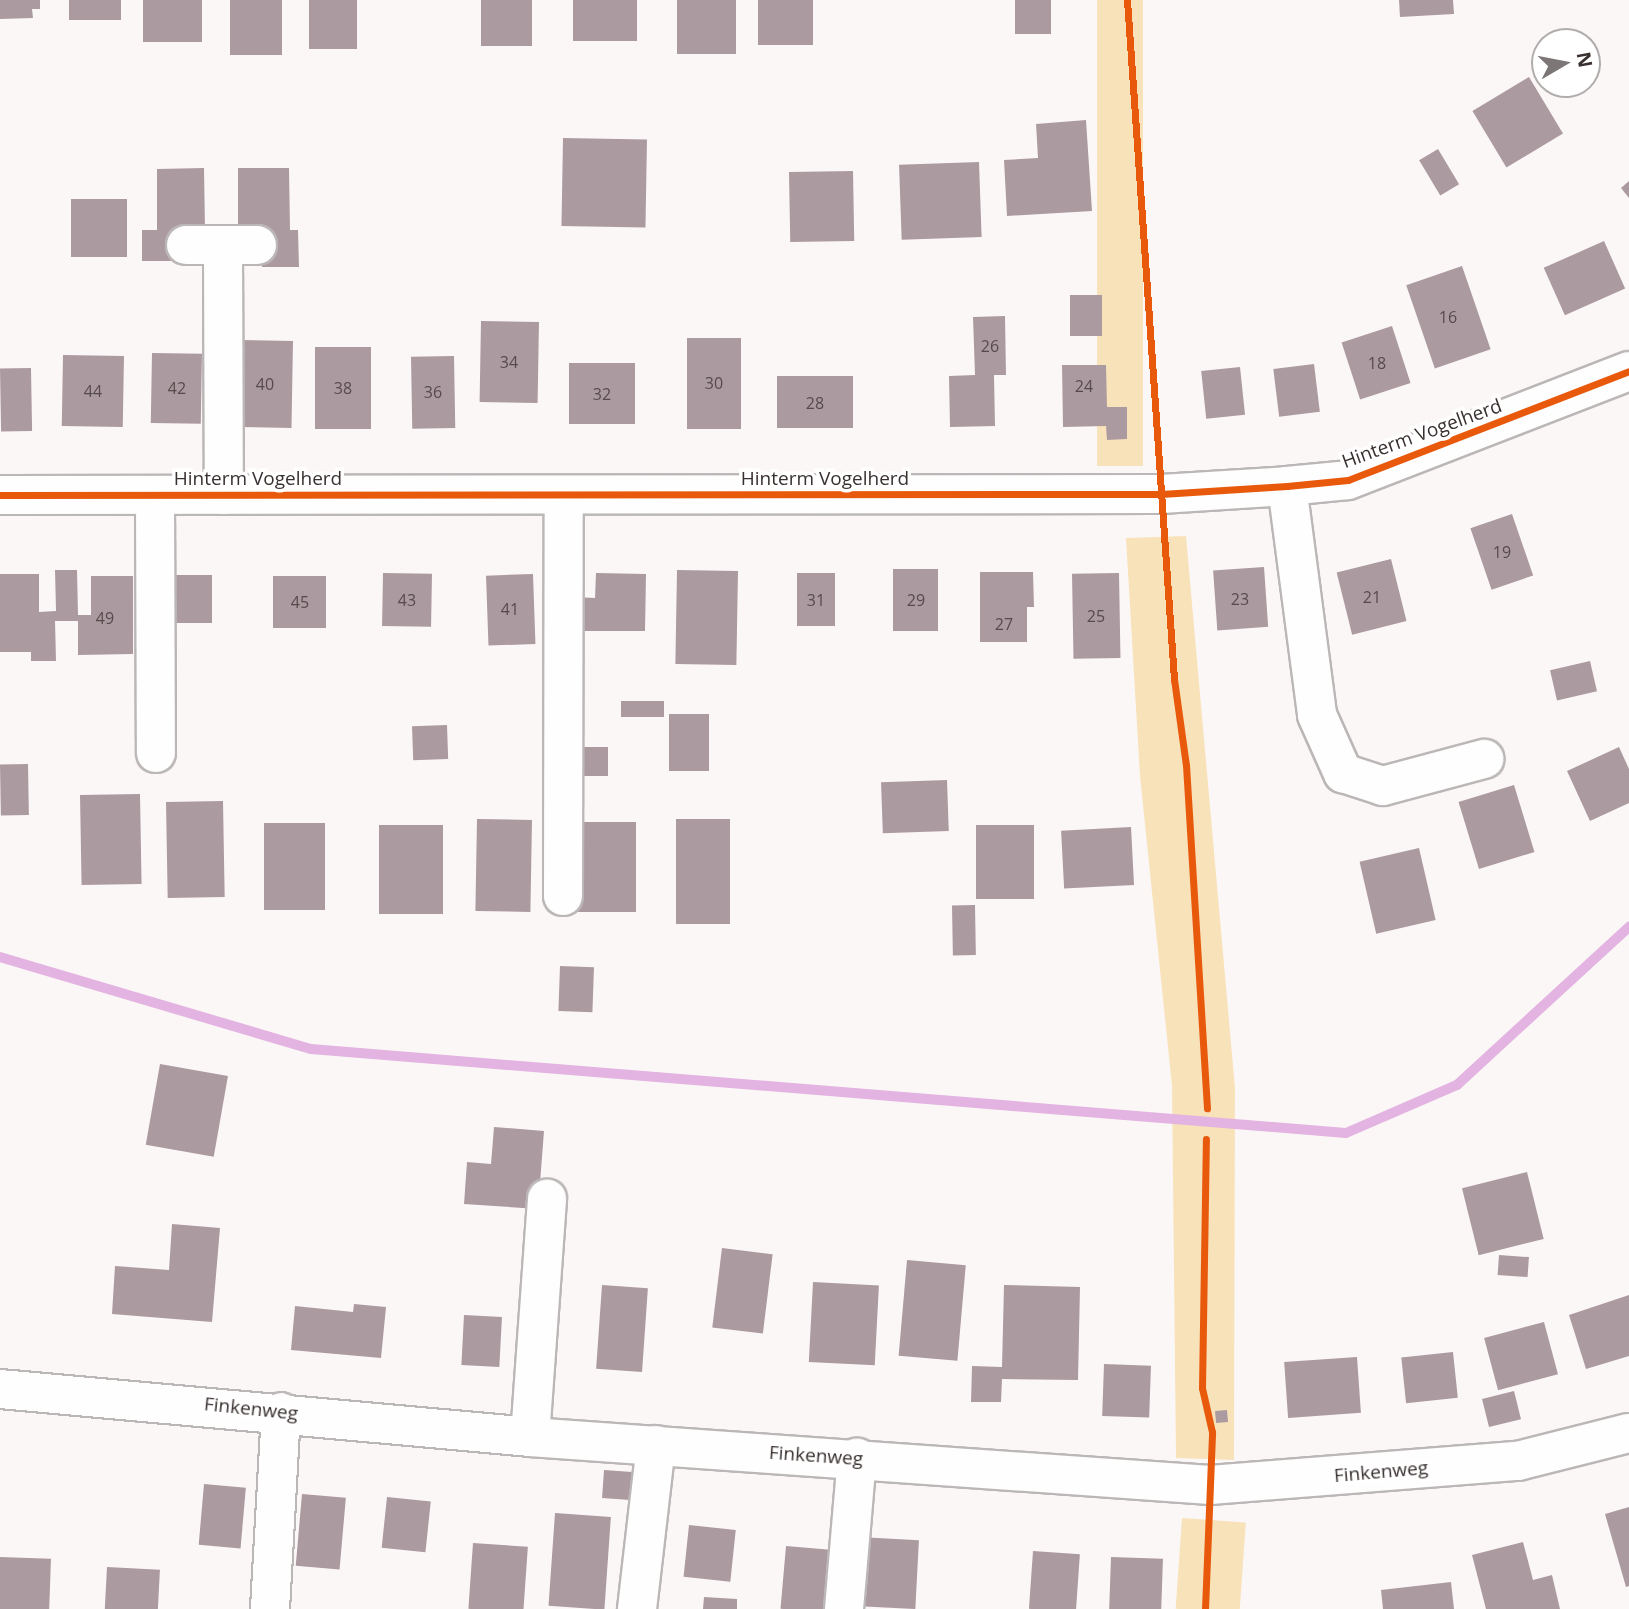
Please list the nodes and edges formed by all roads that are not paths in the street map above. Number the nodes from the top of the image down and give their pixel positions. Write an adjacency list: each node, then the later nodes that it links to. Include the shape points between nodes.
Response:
1 (222, 245): 6 (street)
2 (1629, 371): 3 (street, Hinterm Vogelherd, via 1348,480)
3 (1287, 486): 7 (street, Hinterm Vogelherd, via 1161,494); 9 (street, via 1317,715 1343,773 1383,786)
4 (0, 495): 5 (street, Hinterm Vogelherd)
5 (155, 495): 6 (street, Hinterm Vogelherd); 8 (street)
6 (224, 495): 7 (street, Hinterm Vogelherd)
7 (564, 495): 10 (street)
8 (156, 753)
9 (1484, 759)
10 (563, 896)
11 (547, 1199): 15 (street)
12 (0, 1389): 13 (street, Finkenweg)
13 (281, 1412): 15 (street, Finkenweg); 18 (street)
14 (1629, 1433): 17 (street, Finkenweg, via 1518,1461 1210,1485)
15 (530, 1437): 16 (street, Finkenweg)
16 (656, 1445): 17 (street, Finkenweg); 19 (street)
17 (857, 1458): 20 (street)
18 (270, 1609)
19 (637, 1609)
20 (844, 1609)

